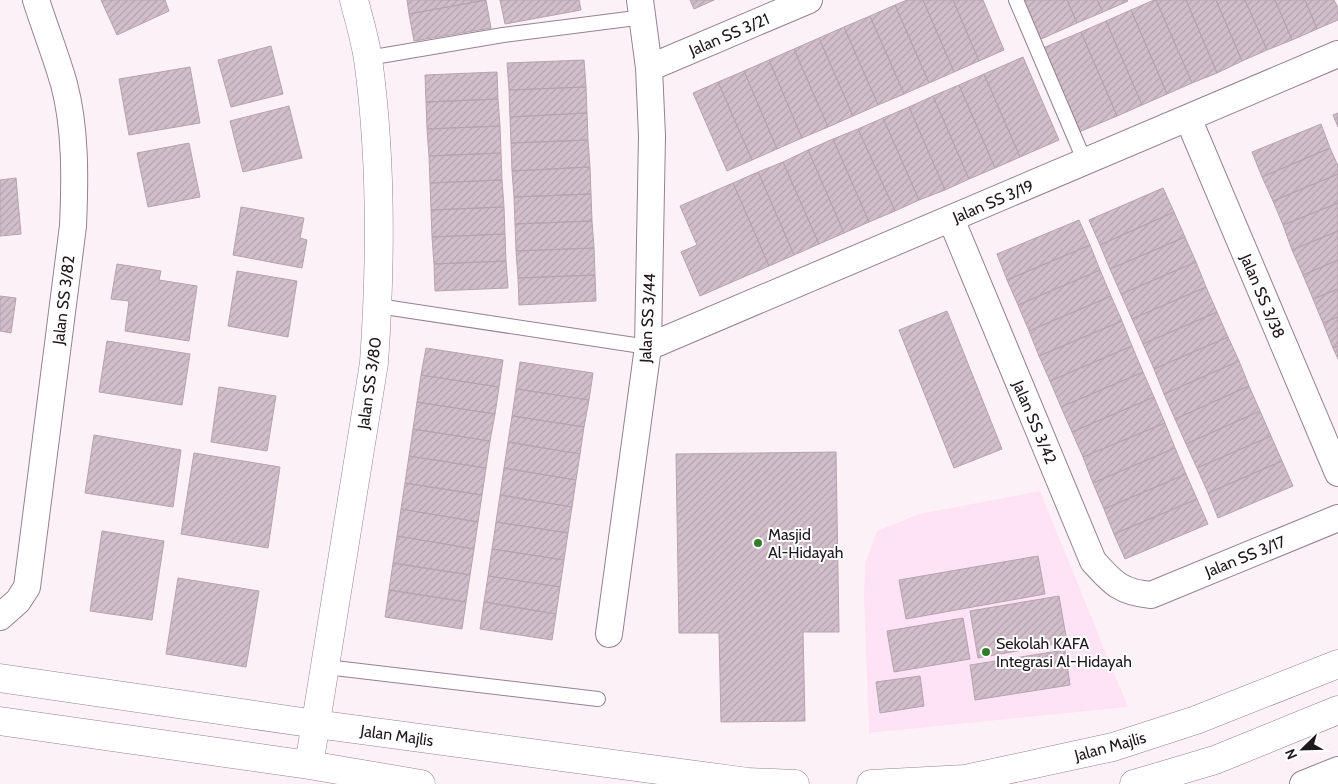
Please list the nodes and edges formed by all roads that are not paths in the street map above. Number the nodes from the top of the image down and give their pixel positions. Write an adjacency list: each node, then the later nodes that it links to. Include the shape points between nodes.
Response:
1 (36, 0): 17 (street, Jalan SS 3/82, via 64,86 75,185 73,226 27,587)
2 (354, 0): 7 (main road, Jalan SS 3/80)
3 (809, 0): 8 (street, Jalan SS 3/21)
4 (1016, 0): 10 (lane)
5 (642, 8): 7 (lane); 8 (street, Jalan SS 3/44)
6 (1338, 54): 9 (street, Jalan SS 3/19)
7 (368, 58): 12 (main road, Jalan SS 3/80, via 379,190)
8 (649, 68): 13 (street, Jalan SS 3/44, via 652,136)
9 (1188, 118): 10 (street, Jalan SS 3/19); 14 (street, Jalan SS 3/38)
10 (1085, 162): 11 (street, Jalan SS 3/19)
11 (951, 219): 13 (street, Jalan SS 3/19); 16 (street, Jalan SS 3/42, via 1093,561 1110,580 1131,593)
12 (378, 306): 13 (lane); 20 (main road, Jalan SS 3/80, via 374,363)
13 (648, 347): 18 (street, Jalan SS 3/44)
14 (1338, 473)
15 (1338, 518): 16 (street, Jalan SS 3/17)
16 (1151, 595)
17 (9, 609)
18 (609, 634)
19 (1338, 664): 30 (main road, Jalan Majlis, via 1196,720 1113,747 965,779)
20 (326, 667): 22 (lane); 25 (main road, Jalan SS 3/80)
21 (0, 678): 25 (main road, Jalan Majlis)
22 (598, 699)
23 (1338, 710): 31 (main road, via 1215,760)
24 (0, 721): 26 (main road)
25 (316, 724): 26 (main road, Jalan SS 3/80); 29 (main road, Jalan Majlis, via 748,782)
26 (309, 765): 28 (main road)
27 (1338, 770): 32 (street)
28 (421, 784)
29 (795, 784)
30 (871, 784)
31 (1134, 784)
32 (1303, 784)

